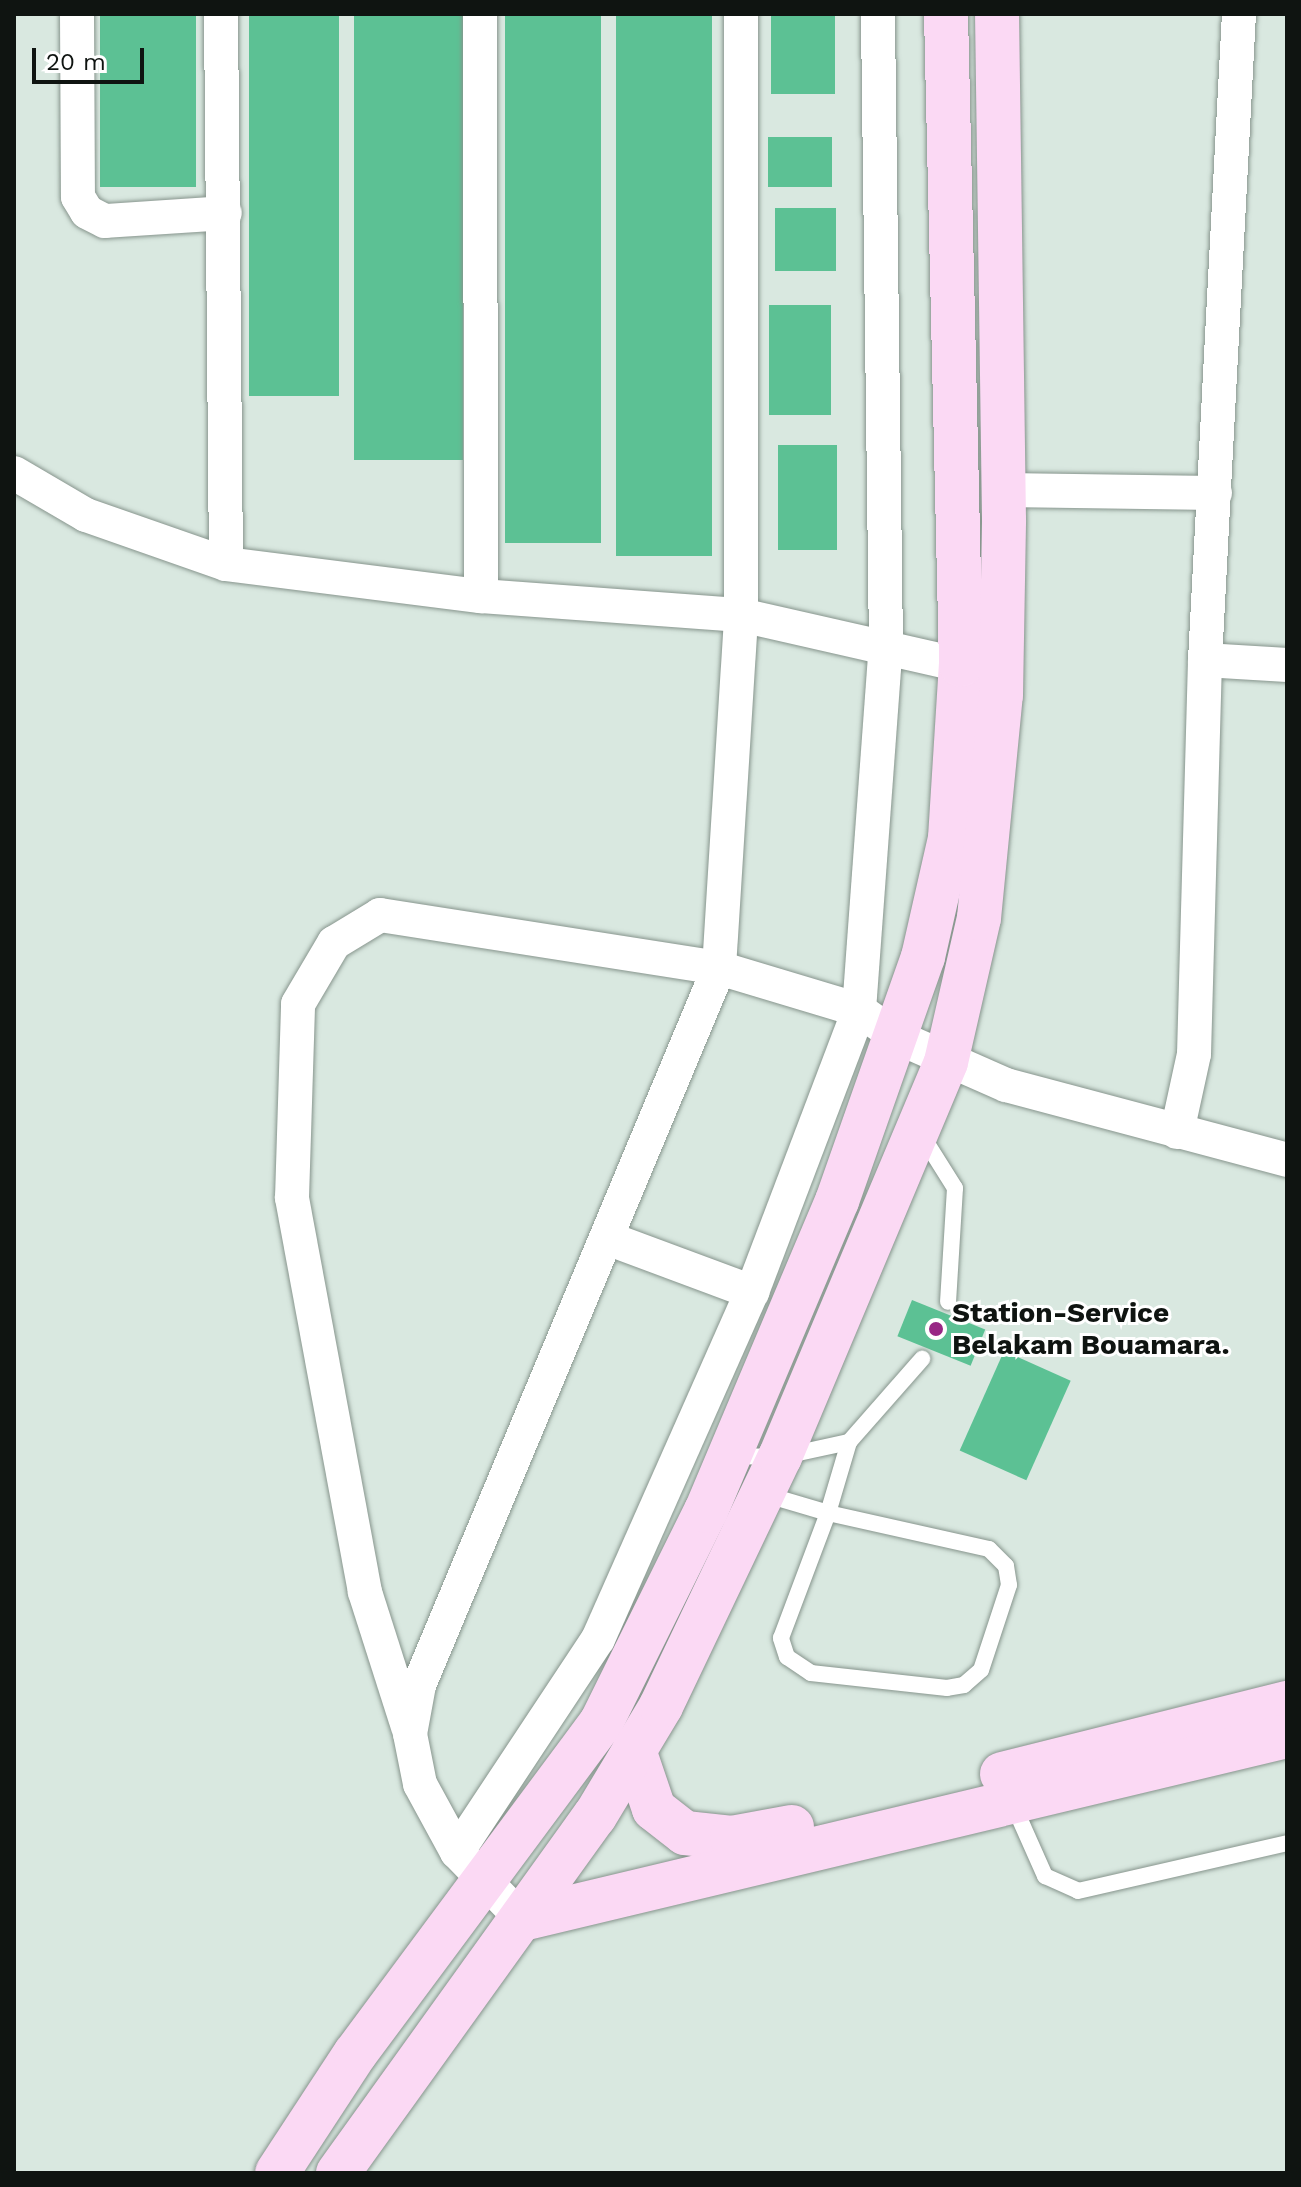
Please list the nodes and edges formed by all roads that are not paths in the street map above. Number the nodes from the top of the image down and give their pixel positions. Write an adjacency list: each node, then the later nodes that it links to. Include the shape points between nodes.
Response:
1 (77, 14): 9 (street, via 78,197 87,212 105,221)
2 (221, 14): 9 (street)
3 (480, 14): 14 (street)
4 (741, 14): 15 (street)
5 (878, 14): 16 (street)
6 (946, 14): 18 (main road)
7 (997, 14): 11 (main road)
8 (1239, 14): 12 (street)
9 (225, 213): 13 (street)
10 (14, 473): 13 (street, via 86,515)
11 (1004, 490): 12 (street); 23 (main road, via 1001,695 992,821 979,918)
12 (1215, 493): 17 (street)
13 (226, 564): 14 (street)
14 (481, 596): 15 (street)
15 (741, 615): 16 (street); 20 (street)
16 (886, 646): 18 (street); 21 (street)
17 (1205, 660): 19 (street); 25 (street, via 1194,1054)
18 (961, 665): 22 (main road, via 950,838 923,957)
19 (1287, 665)
20 (719, 968): 21 (street); 27 (street); 36 (street, via 380,915 334,943 298,1004 292,1198 365,1592)
21 (859, 1010): 22 (street); 28 (street)
22 (897, 1037): 23 (street); 32 (main road, via 837,1201)
23 (946, 1062): 24 (main road); 25 (street, via 1006,1085)
24 (915, 1126): 29 (lane, via 955,1188); 33 (main road, via 878,1229)
25 (1177, 1132): 26 (street)
26 (1287, 1160)
27 (607, 1238): 28 (street); 36 (street, via 419,1685)
28 (752, 1292): 41 (street, via 598,1639)
29 (948, 1302)
30 (922, 1359): 31 (lane)
31 (849, 1442): 33 (lane); 34 (lane)
32 (730, 1455): 33 (lane); 41 (main road, via 601,1723)
33 (772, 1476): 34 (lane); 38 (main road, via 661,1706)
34 (828, 1513): 34 (lane, via 781,1638 787,1657 811,1673 947,1688 964,1685 981,1670 1009,1585 1006,1566 989,1549)
35 (1287, 1703): 38 (main road, via 732,1838 685,1833 666,1821 644,1790)
36 (410, 1734): 41 (street, via 420,1784)
37 (1287, 1736): 39 (main road)
38 (634, 1750): 42 (main road)
39 (1013, 1803): 40 (lane, via 1045,1876 1078,1891); 42 (main road)
40 (1287, 1843)
41 (471, 1867): 42 (street); 43 (main road)
42 (522, 1919): 44 (main road)
43 (277, 2173)
44 (338, 2173)

